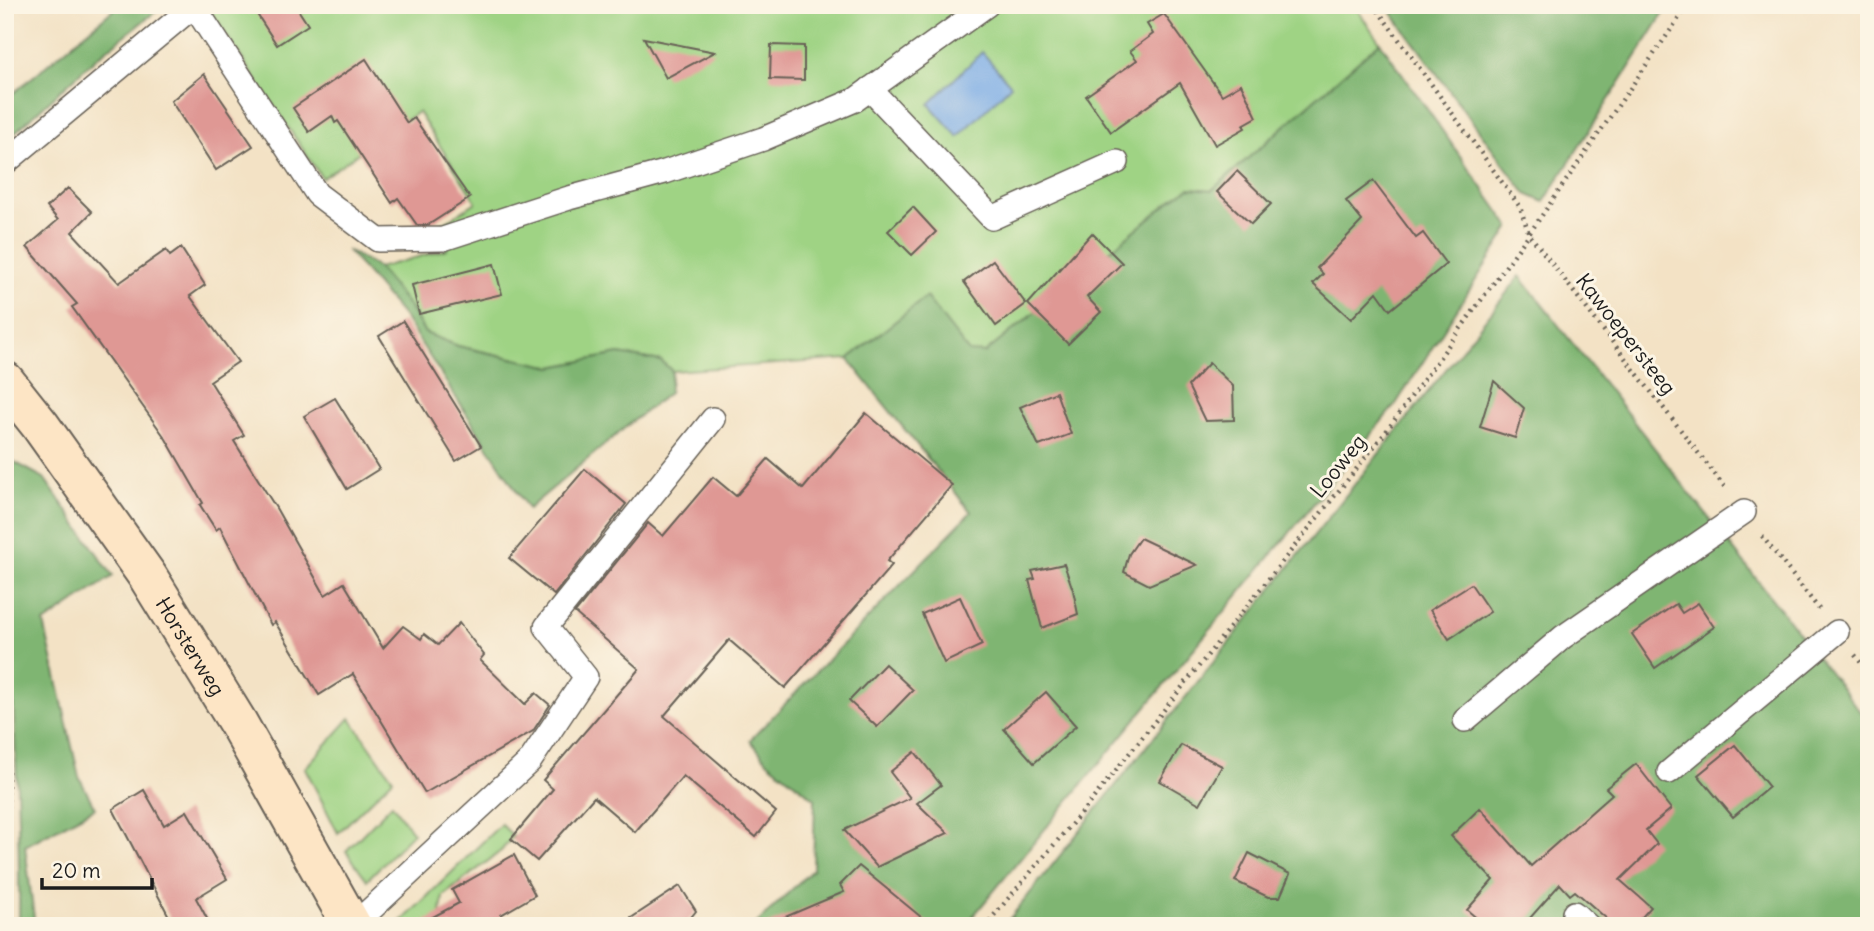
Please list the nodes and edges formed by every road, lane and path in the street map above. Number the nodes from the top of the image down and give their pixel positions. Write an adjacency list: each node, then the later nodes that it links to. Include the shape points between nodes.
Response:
1 (987, 5): 5 (lane)
2 (1374, 5): 8 (path, Kawoepersteeg, via 1520,207)
3 (1688, 5): 8 (path, Looweg)
4 (194, 6): 5 (lane, via 317,194 378,240 443,239 664,172 763,139 855,100); 7 (lane)
5 (870, 89): 6 (lane, via 992,218)
6 (1117, 162)
7 (5, 163)
8 (1530, 234): 11 (path, Kawoepersteeg); 19 (path, Looweg, via 1385,433 1092,800)
9 (5, 381): 18 (main road, Horsterweg, via 148,577 238,723)
10 (713, 419): 18 (lane, via 546,627 586,677 530,761)
11 (1744, 512): 12 (path, Kawoepersteeg); 15 (lane, via 1563,637)
12 (1837, 632): 14 (path, Kawoepersteeg); 16 (lane)
13 (5, 638): 17 (path)
14 (1869, 673)
15 (1465, 720)
16 (1669, 772)
17 (8, 926)
18 (352, 926)
19 (985, 926)

